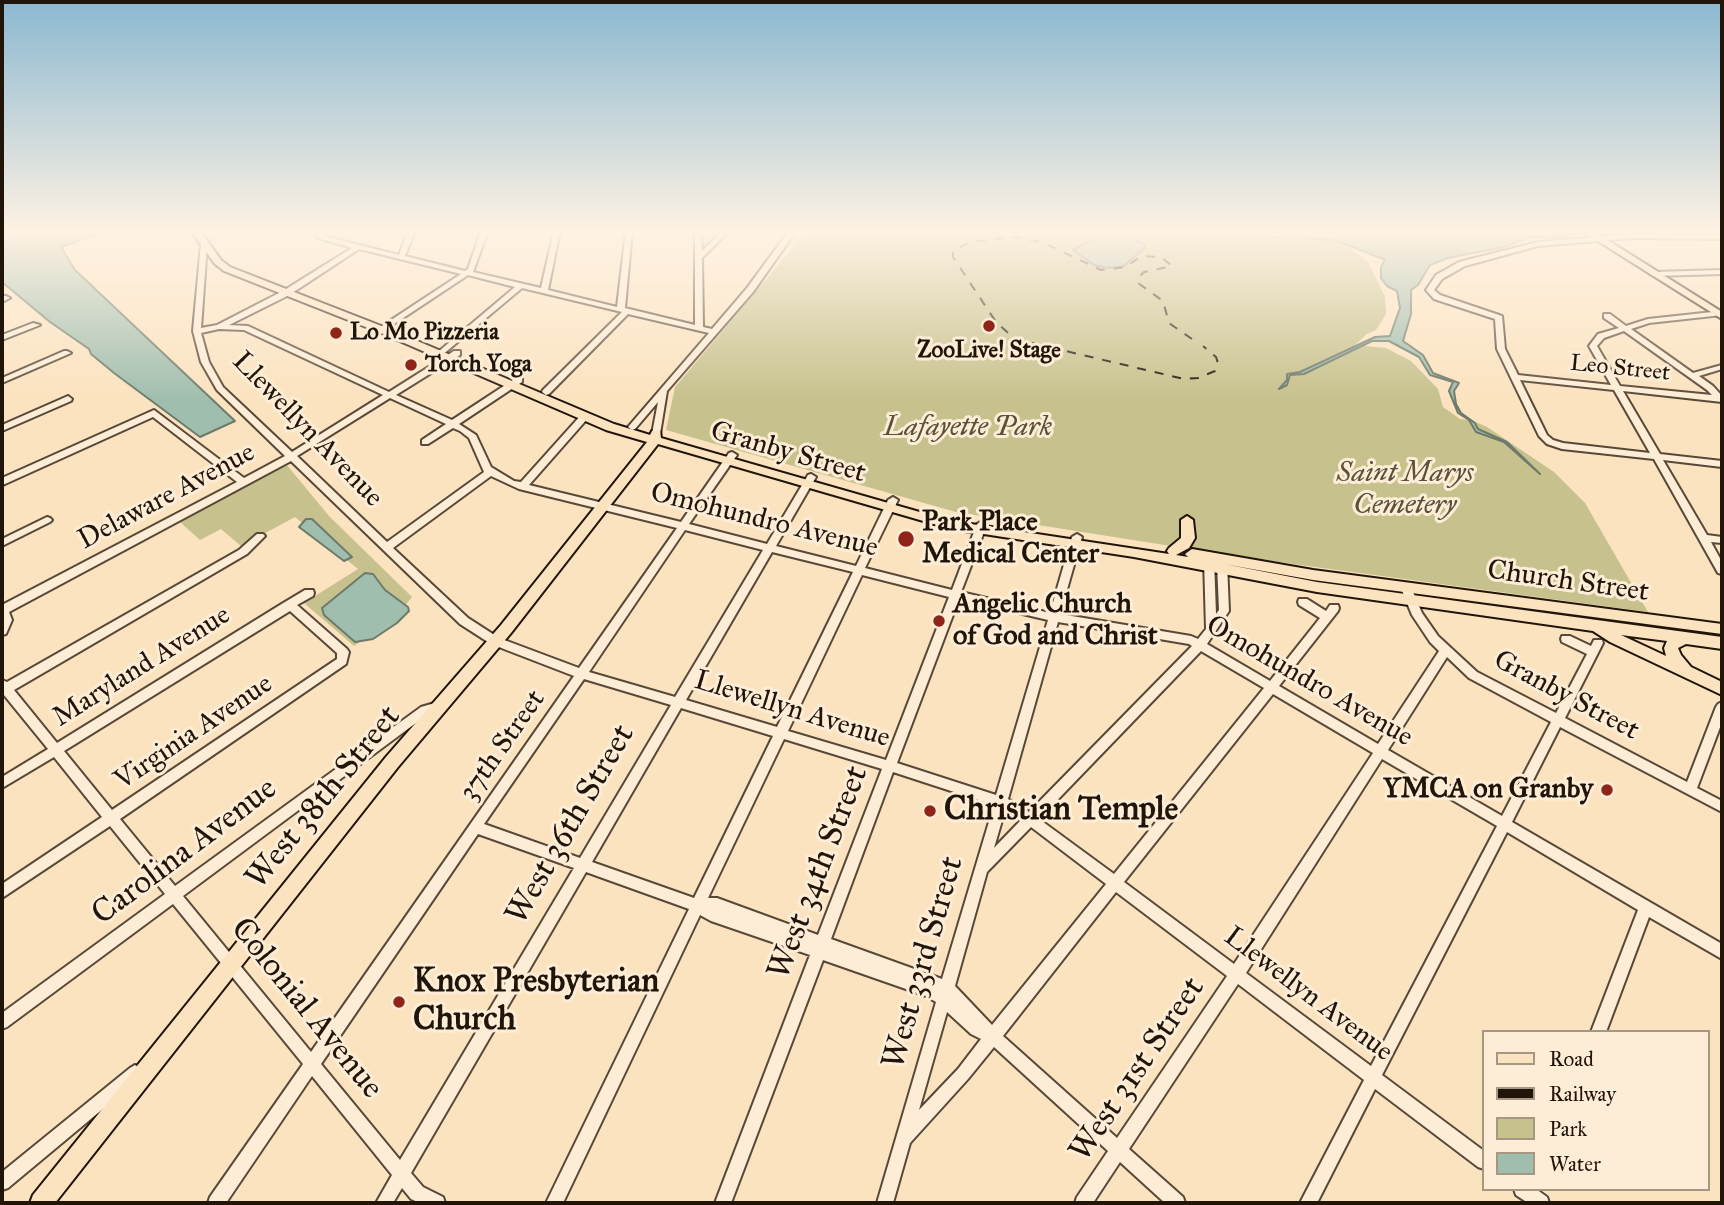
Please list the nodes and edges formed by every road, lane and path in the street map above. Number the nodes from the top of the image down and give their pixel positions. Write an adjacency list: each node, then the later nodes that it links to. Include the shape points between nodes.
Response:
1 (203, 287): 23 (street, Llewellyn Avenue)
2 (278, 287): 13 (main road, Granby Street)
3 (294, 287): 13 (street)
4 (445, 287): 20 (street)
5 (520, 287): 27 (street, Delaware Avenue)
6 (530, 287): 14 (street)
7 (545, 287): 14 (street)
8 (625, 287): 15 (street)
9 (698, 287): 21 (street)
10 (753, 287): 24 (street)
11 (1431, 287): 30 (street, via 1437,297 1500,321 1499,341)
12 (1676, 287): 16 (main road)
13 (288, 291): 19 (street); 20 (main road, Granby Street)
14 (544, 291): 15 (street)
15 (624, 310): 21 (street); 35 (street)
16 (1721, 314): 22 (street, via 1661,319)
17 (1607, 316): 22 (street)
18 (36, 325): 25 (street)
19 (219, 327): 23 (street); 36 (street, via 245,328)
20 (385, 328): 27 (main road, Granby Street)
21 (699, 328): 24 (street)
22 (1623, 329): 29 (street); 33 (street, via 1594,342 1594,351)
23 (197, 331): 45 (street, Llewellyn Avenue, via 205,362 220,388)
24 (714, 332): 34 (street)
25 (2, 338)
26 (67, 352): 31 (street)
27 (448, 353): 32 (main road, Granby Street); 36 (street, Delaware Avenue)
28 (1722, 367): 29 (street)
29 (1691, 376): 38 (street)
30 (1515, 377): 33 (street, Leo Street); 46 (street, via 1545,439 1562,446)
31 (2, 381)
32 (515, 382): 35 (main road, Granby Street); 39 (main road, Granby Street); 40 (street)
33 (1615, 388): 38 (street, Leo Street); 46 (street)
34 (664, 390): 41 (street); 43 (street)
35 (547, 392): 41 (main road, Granby Street)
36 (390, 395): 40 (street); 45 (street, Delaware Avenue)
37 (68, 399): 42 (street)
38 (1721, 400)
39 (585, 416): 43 (main road, Granby Street); 53 (street)
40 (452, 424): 44 (street); 49 (street, via 473,437)
41 (632, 427): 43 (main road, Granby Street)
42 (2, 428)
43 (655, 437): 47 (main road, Granby Street); 55 (main road, West 38th Street)
44 (425, 442)
45 (291, 456): 52 (street, Delaware Avenue); 65 (street, Llewellyn Avenue)
46 (1656, 457): 48 (street); 61 (street)
47 (730, 459): 50 (main road, Granby Street); 58 (street, 37th Street)
48 (1722, 464)
49 (490, 472): 53 (street, Omohundro Avenue); 65 (street)
50 (808, 481): 54 (main road, Granby Street); 66 (street, West 36th Street)
51 (2, 482): 52 (street, via 154,413)
52 (243, 482): 76 (street, Delaware Avenue)
53 (522, 486): 55 (street, Omohundro Avenue)
54 (891, 504): 59 (main road, Granby Street); 69 (street)
55 (604, 507): 58 (street, Omohundro Avenue); 84 (main road, West 38th Street)
56 (47, 520): 64 (street)
57 (1186, 520): 67 (main road, via 1188,538)
58 (684, 526): 66 (street, Omohundro Avenue); 89 (street, 37th Street)
59 (981, 527): 62 (main road, Granby Street); 72 (street, West 34th Street)
60 (261, 536): 91 (street, via 243,551)
61 (1703, 538): 63 (street); 70 (street)
62 (1076, 540): 67 (main road, Granby Street); 68 (main road, Granby Street); 78 (street, West 33rd Street)
63 (1722, 540)
64 (2, 543)
65 (386, 548): 84 (street, Llewellyn Avenue, via 464,621)
66 (769, 548): 69 (street, Omohundro Avenue); 93 (street, West 36th Street)
67 (1174, 551): 68 (main road, Granby Street)
68 (1216, 563): 73 (main road, Granby Street); 86 (street, via 1211,629)
69 (860, 570): 72 (street, Omohundro Avenue); 97 (street)
70 (1722, 570)
71 (309, 593): 75 (street, Maryland Avenue)
72 (956, 594): 78 (street, Omohundro Avenue); 100 (street, West 34th Street)
73 (1408, 594): 77 (main road, Church Street); 79 (main road, Church Street); 87 (street, Granby Street, via 1423,624)
74 (1303, 602): 90 (street, via 1331,612)
75 (284, 608): 98 (street, Maryland Avenue); 105 (street, Virginia Avenue, via 292,607 310,622 342,652 342,661)
76 (2, 609): 81 (street, via 6,620)
77 (1585, 611): 79 (main road); 80 (main road, Church Street)
78 (1054, 618): 86 (street, Omohundro Avenue, via 1179,637); 103 (street, West 33rd Street)
79 (1595, 625): 82 (main road, Church Street); 88 (main road)
80 (1722, 629)
81 (2, 631)
82 (1685, 638): 85 (main road, Church Street); 88 (main road, via 1673,643 1671,651)
83 (1566, 639): 96 (street, via 1595,648)
84 (495, 641): 89 (street, Llewellyn Avenue); 94 (main road, West 38th Street)
85 (1722, 643)
86 (1200, 645): 90 (street, Omohundro Avenue); 106 (street)
87 (1445, 651): 96 (street, Granby Street, via 1490,685); 99 (street, West 31st Street)
88 (1687, 673): 92 (main road)
89 (582, 674): 93 (street, Llewellyn Avenue); 108 (street, 37th Street)
90 (1270, 686): 99 (street, Omohundro Avenue); 111 (street)
91 (3, 688): 98 (street, Colonial Avenue)
92 (1722, 689)
93 (677, 703): 97 (street, Llewellyn Avenue); 109 (street, West 36th Street)
94 (438, 707): 113 (street, Carolina Avenue, via 425,710); 118 (main road, West 38th Street)
95 (1722, 707): 102 (street)
96 (1560, 721): 102 (street, Granby Street); 107 (street)
97 (781, 734): 100 (street, Llewellyn Avenue); 114 (street)
98 (55, 750): 101 (street, Maryland Avenue); 105 (street, Colonial Avenue)
99 (1381, 751): 107 (street, Omohundro Avenue); 119 (street, West 31st Street)
100 (890, 766): 103 (street, Llewellyn Avenue); 116 (street, West 34th Street)
101 (2, 783)
102 (1690, 790): 104 (street, Granby Street)
103 (1002, 802): 106 (street, Llewellyn Avenue); 110 (street, West 33rd Street)
104 (1722, 807)
105 (110, 819): 112 (street, Virginia Avenue); 113 (street, Colonial Avenue)
106 (1030, 819): 110 (street); 111 (street, Llewellyn Avenue)
107 (1505, 825): 115 (street, Omohundro Avenue); 126 (street)
108 (476, 827): 109 (street); 125 (street, 37th Street)
109 (583, 864): 114 (street); 130 (street, West 36th Street)
110 (982, 869): 120 (street, West 33rd Street)
111 (1115, 882): 119 (street, Llewellyn Avenue); 123 (street)
112 (2, 892)
113 (174, 895): 118 (street, Colonial Avenue); 121 (street, Carolina Avenue)
114 (697, 905): 116 (street, via 712,914); 136 (street)
115 (1646, 907): 117 (street, Omohundro Avenue); 122 (street)
116 (821, 947): 120 (street); 137 (street, West 34th Street)
117 (1722, 952)
118 (231, 964): 124 (main road, West 38th Street); 125 (street, Colonial Avenue)
119 (1236, 974): 126 (street, Llewellyn Avenue); 128 (street, West 31st Street)
120 (945, 993): 123 (street, via 976,1029); 127 (street, West 33rd Street)
121 (2, 1022)
122 (1599, 1030)
123 (992, 1036): 127 (street); 128 (street)
124 (164, 1048): 131 (street); 132 (main road, West 38th Street)
125 (313, 1063): 130 (street, Colonial Avenue); 133 (street, 37th Street)
126 (1373, 1077): 129 (street, Llewellyn Avenue); 141 (street)
127 (905, 1138): 138 (street, West 33rd Street)
128 (1118, 1150): 139 (street, West 31st Street); 140 (street)
129 (1482, 1159)
130 (401, 1174): 134 (street, West 36th Street); 135 (street, Colonial Avenue, via 417,1193)
131 (2, 1182)
132 (41, 1203)
133 (216, 1203)
134 (384, 1203)
135 (437, 1203)
136 (554, 1203)
137 (723, 1203)
138 (886, 1203)
139 (1083, 1203)
140 (1177, 1203)
141 (1308, 1203)

